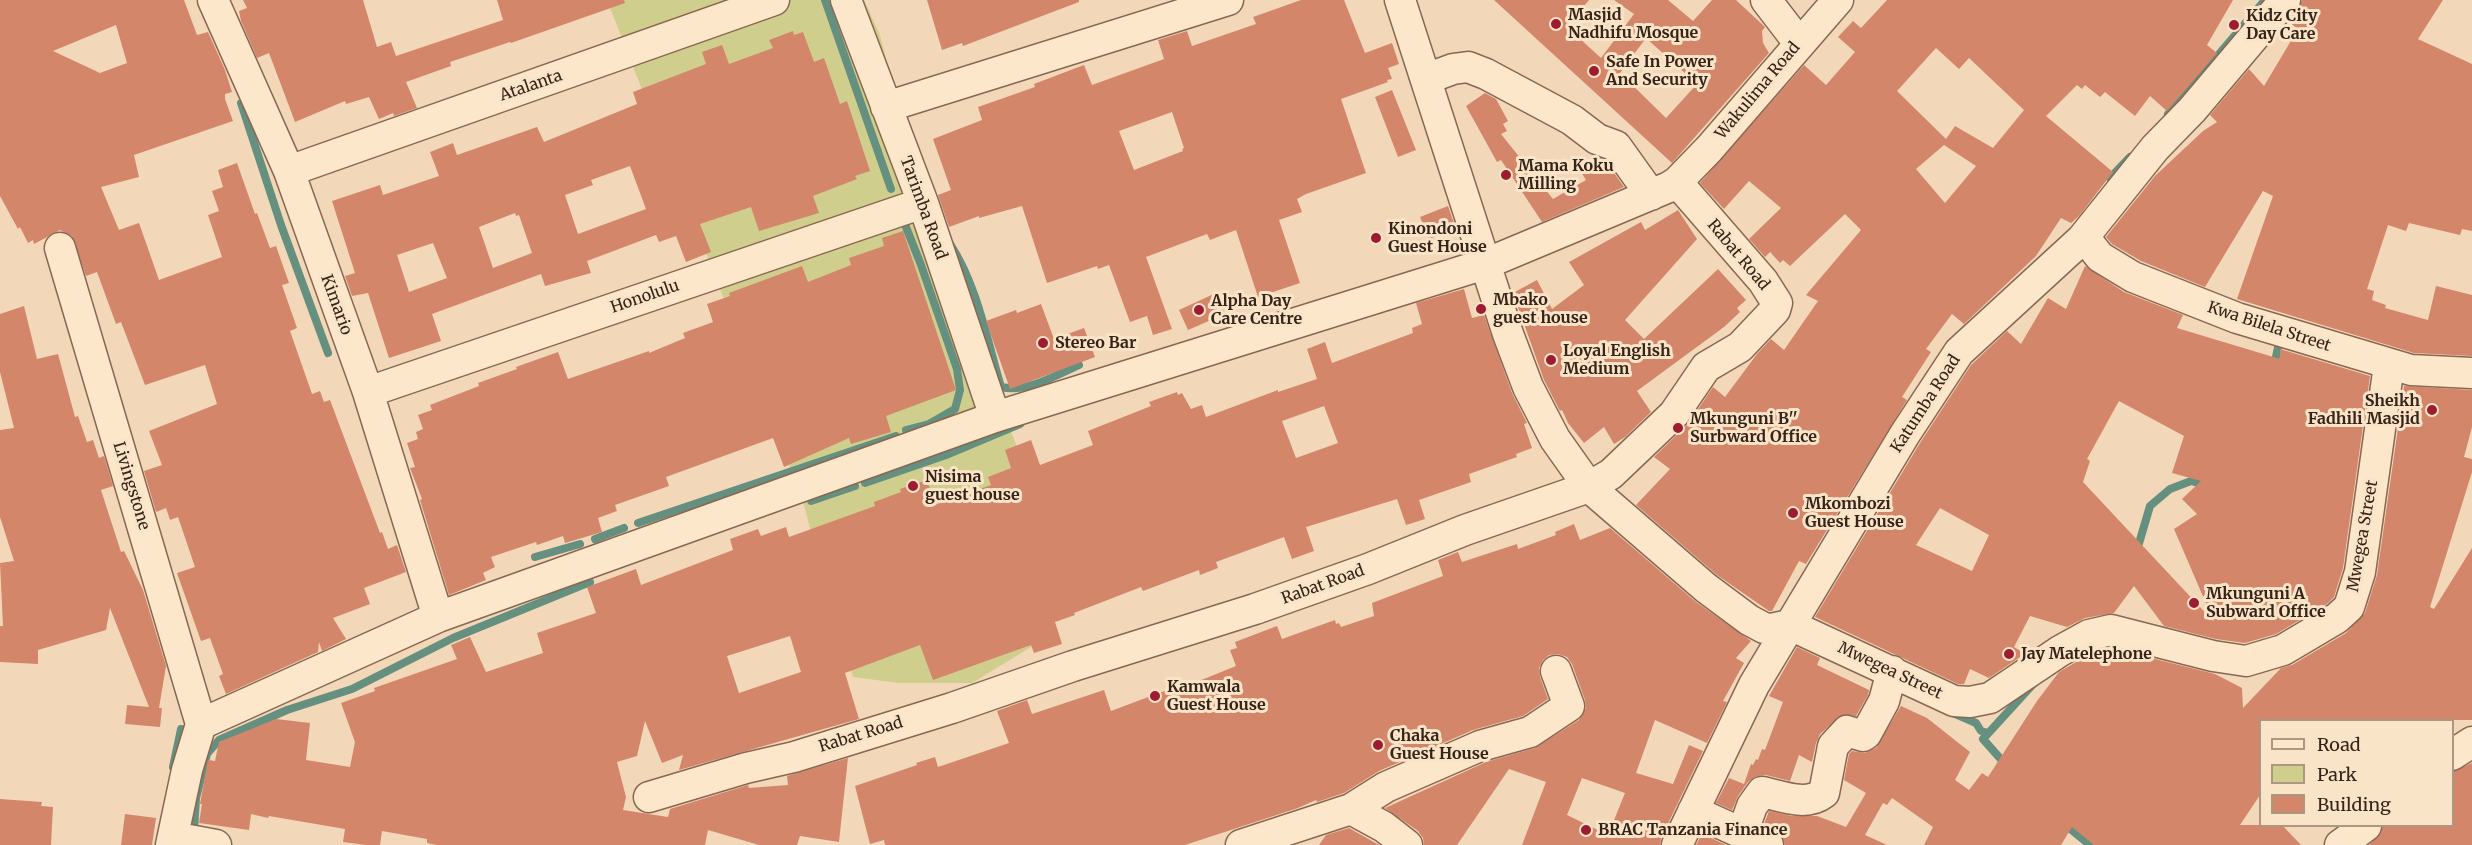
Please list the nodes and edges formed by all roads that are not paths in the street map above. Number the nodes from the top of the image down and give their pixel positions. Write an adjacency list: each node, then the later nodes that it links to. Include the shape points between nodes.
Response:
1 (213, 0): 12 (street, Kimario)
2 (774, 0): 12 (street, Atalanta)
3 (846, 0): 11 (street, Tarimba Road)
4 (1228, 0): 11 (street)
5 (1400, 0): 10 (street, Mwegea Street)
6 (1766, 0): 9 (street)
7 (1838, 0): 9 (street, Wakulima Road)
8 (2285, 0): 15 (street, Katumba Road, via 2155,148)
9 (1799, 43): 13 (street, Wakulima Road, via 1709,149)
10 (1426, 79): 13 (street, Rabat Road, via 1468,67 1486,74 1572,120 1597,139 1616,146 1631,170); 17 (street, Mwegea Street)
11 (886, 107): 14 (street, Tarimba Road)
12 (288, 171): 20 (street, Kimario)
13 (1664, 188): 17 (street); 22 (street, Rabat Road, via 1763,281 1777,303 1740,347 1706,367 1674,414 1611,474)
14 (923, 203): 20 (street, Honolulu); 21 (street, Tarimba Road)
15 (2084, 237): 18 (street, Kwa Bilela Street, via 2100,257 2148,284 2237,318); 24 (street, Katumba Road, via 1959,352)
16 (60, 248): 27 (street, Livingstone)
17 (1485, 264): 21 (street); 22 (street, Mwegea Street, via 1528,387 1555,439)
18 (2389, 365): 19 (street, Kwa Bilela Street); 26 (street, Mwegea Street, via 2355,592 2349,607 2326,625 2283,650 2246,661 2111,630 2089,635 1990,698 1970,702 1954,701)
19 (2472, 373)
20 (368, 392): 23 (street, Kimario)
21 (995, 417): 23 (street)
22 (1589, 487): 24 (street, Mwegea Street, via 1735,610); 30 (street, Rabat Road, via 1255,609 952,708)
23 (438, 617): 27 (street)
24 (1777, 626): 26 (street, Mwegea Street); 32 (street, Katumba Road, via 1754,686)
25 (1556, 671): 31 (street, via 1569,706 1541,727 1486,743 1402,779)
26 (1892, 671): 34 (street, via 1884,701 1866,734 1847,731 1833,746 1824,793 1818,798 1786,799 1762,792 1752,806)
27 (201, 724): 35 (street)
28 (2472, 741): 29 (street)
29 (2454, 754)
30 (649, 797)
31 (1351, 809): 37 (street); 38 (street)
32 (1693, 811): 34 (street); 39 (street, Katumba Road)
33 (2363, 827): 40 (street)
34 (1755, 840)
35 (172, 841): 36 (street)
36 (216, 845)
37 (1241, 845)
38 (1407, 845)
39 (1677, 845)
40 (2340, 845)

